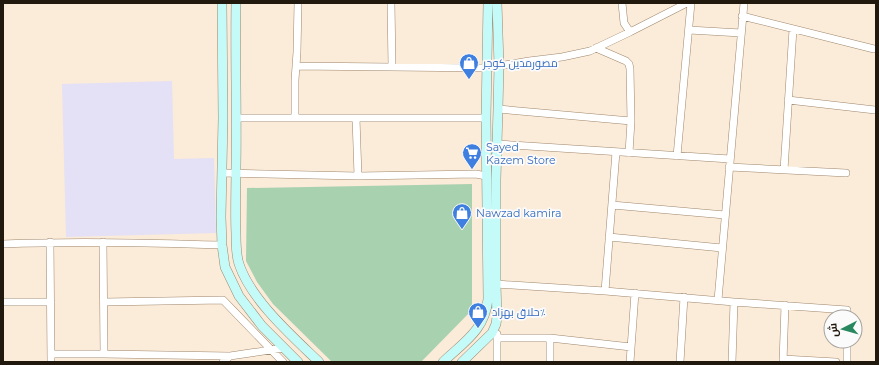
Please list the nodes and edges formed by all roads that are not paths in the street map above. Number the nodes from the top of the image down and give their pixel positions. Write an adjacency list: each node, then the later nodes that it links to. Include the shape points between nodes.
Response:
1 (222, 3): 36 (main road)
2 (236, 3): 25 (main road)
3 (298, 3): 19 (street)
4 (391, 3): 20 (street)
5 (488, 3): 21 (main road)
6 (497, 3): 18 (main road)
7 (622, 3): 14 (street, via 624,23)
8 (687, 3): 14 (street)
9 (691, 3): 13 (street)
10 (744, 3): 11 (street)
11 (742, 16): 12 (street); 15 (street)
12 (793, 29): 17 (street); 22 (street)
13 (689, 30): 15 (street); 33 (street)
14 (630, 32): 16 (street)
15 (741, 33): 34 (street)
16 (596, 48): 18 (street, via 562,57); 29 (street, via 629,64)
17 (874, 50)
18 (499, 65): 21 (street); 23 (main road)
19 (296, 66): 20 (street); 26 (street)
20 (392, 67): 21 (street)
21 (487, 68): 28 (main road)
22 (788, 100): 24 (street); 35 (street)
23 (498, 109): 29 (street); 30 (main road)
24 (875, 110)
25 (237, 118): 26 (street); 38 (main road)
26 (295, 118): 27 (street)
27 (356, 118): 28 (street); 39 (street)
28 (486, 118): 40 (main road)
29 (631, 120): 32 (street)
30 (497, 144): 31 (street); 49 (main road)
31 (616, 152): 32 (street); 41 (street)
32 (629, 153): 33 (street)
33 (677, 156): 34 (street)
34 (730, 163): 35 (street); 42 (street)
35 (784, 170): 37 (street)
36 (222, 173): 38 (street); 47 (main road)
37 (846, 173)
38 (236, 174): 39 (street); 76 (main road, via 238,263 251,289 273,316)
39 (358, 176): 40 (street)
40 (486, 176): 77 (main road, via 488,308 478,329)
41 (612, 205): 42 (street); 43 (street)
42 (725, 215): 48 (street)
43 (609, 237): 48 (street); 50 (street)
44 (50, 242): 45 (street); 46 (street); 55 (street)
45 (103, 242): 47 (street); 56 (street)
46 (3, 244)
47 (222, 245): 64 (main road, via 225,268 239,296 262,326)
48 (722, 248): 53 (street)
49 (496, 284): 50 (street); 60 (main road)
50 (605, 291): 51 (street)
51 (635, 293): 52 (street); 63 (street)
52 (684, 297): 53 (street); 82 (street)
53 (718, 300): 57 (street)
54 (3, 302): 55 (street)
55 (51, 302): 67 (street)
56 (104, 302): 66 (street, via 223,300); 68 (street)
57 (734, 302): 58 (street); 83 (street)
58 (785, 305): 59 (street); 71 (street)
59 (835, 309)
60 (496, 324): 61 (street); 78 (main road, via 492,333)
61 (497, 338): 62 (street); 79 (street)
62 (550, 338): 63 (street); 80 (street)
63 (631, 347): 81 (street)
64 (284, 348): 66 (street); 75 (main road)
65 (847, 349): 85 (street)
66 (272, 350): 69 (street); 74 (street)
67 (51, 354): 68 (street); 72 (street)
68 (104, 354): 70 (street)
69 (230, 356): 70 (street); 73 (street)
70 (134, 358)
71 (783, 361): 84 (street)
72 (51, 362)
73 (223, 362)
74 (283, 362)
75 (298, 362)
76 (319, 362)
77 (443, 362)
78 (462, 362)
79 (497, 362)
80 (550, 362)
81 (630, 362)
82 (680, 362)
83 (732, 362)
84 (836, 362)
85 (847, 362)

